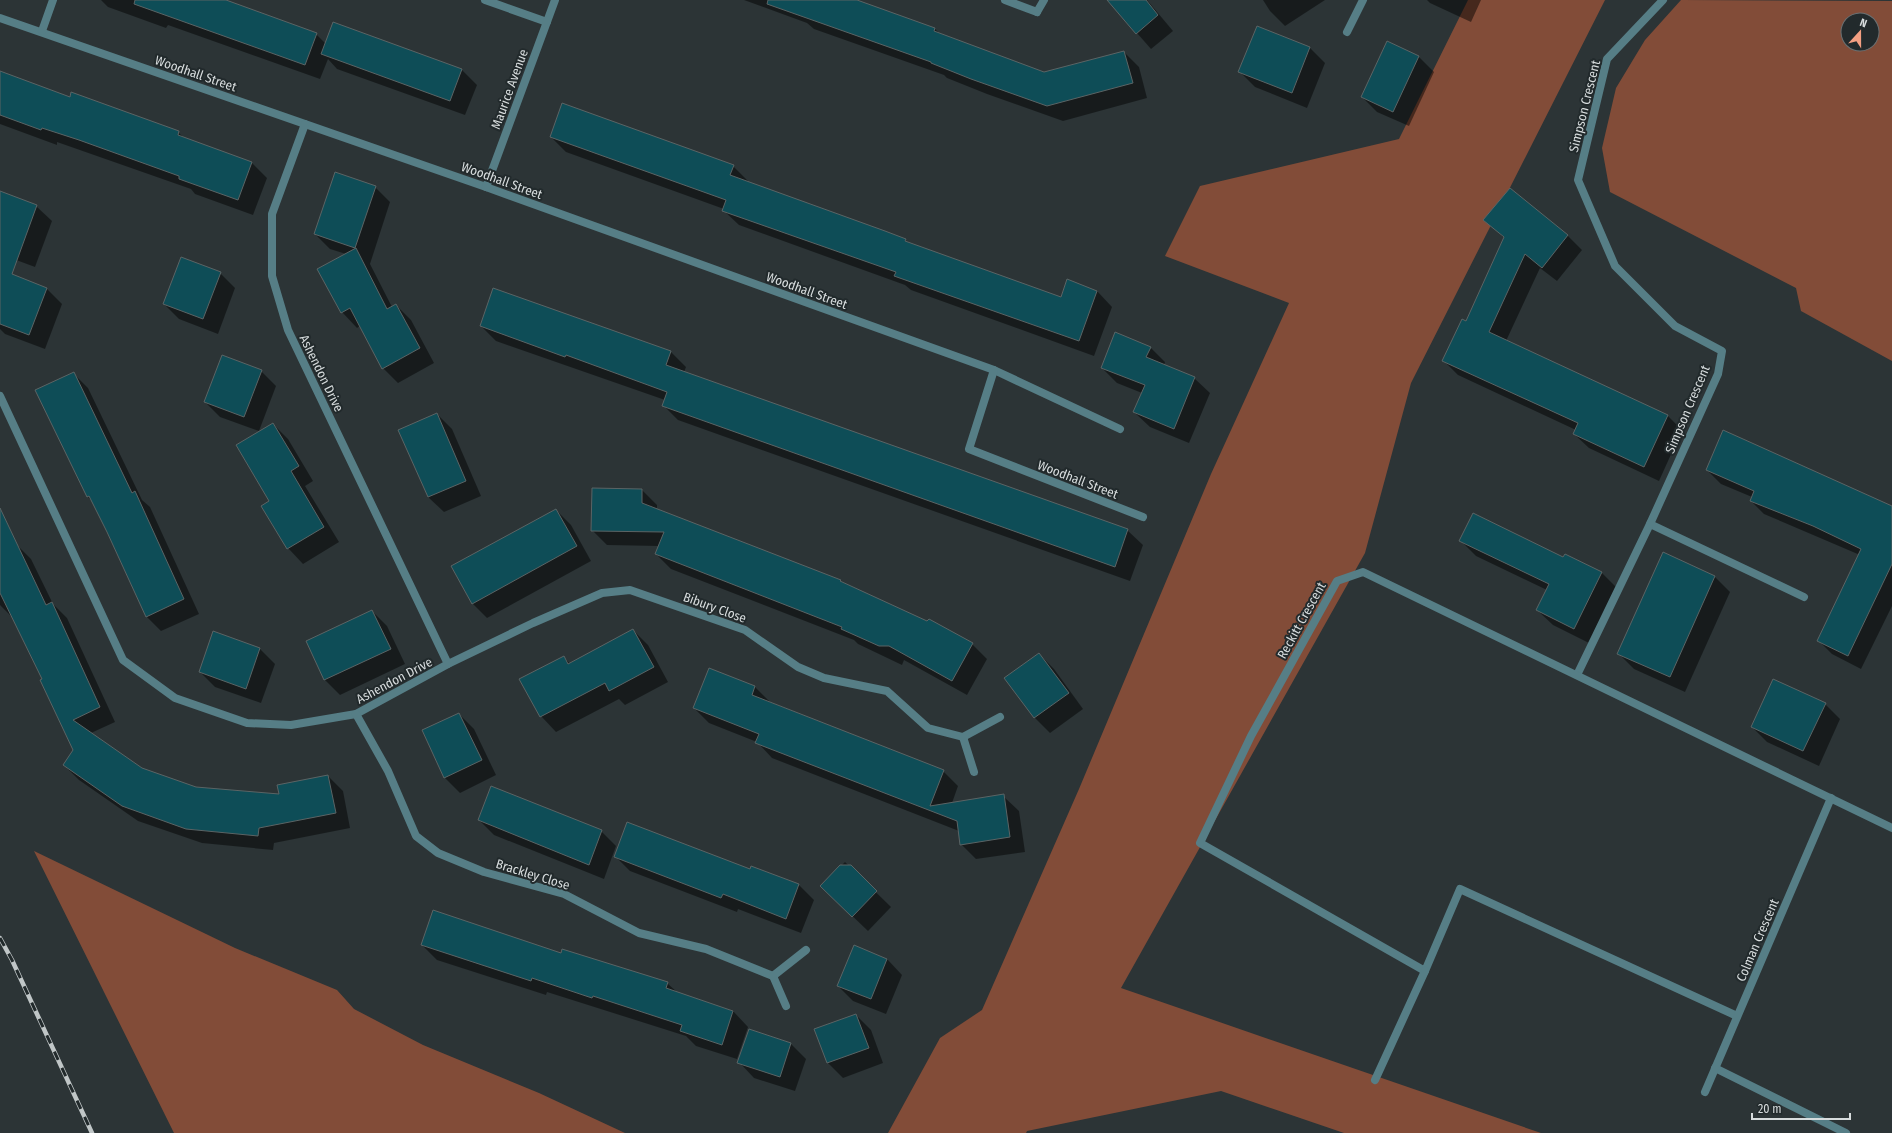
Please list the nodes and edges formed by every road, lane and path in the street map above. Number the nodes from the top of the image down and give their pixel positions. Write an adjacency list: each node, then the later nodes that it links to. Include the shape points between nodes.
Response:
1 (53, 0): 10 (street)
2 (485, 0): 9 (street)
3 (555, 0): 9 (street, Maurice Avenue)
4 (1005, 0): 5 (street, via 1037,12)
5 (1044, 0)
6 (1363, 0): 11 (street)
7 (1663, 0): 18 (street, Simpson Crescent, via 1607,59 1578,180 1615,266 1675,326 1722,351 1718,374)
8 (0, 18): 10 (street, Woodhall Street)
9 (547, 22): 13 (street, Maurice Avenue)
10 (42, 31): 12 (street, Woodhall Street)
11 (1347, 32)
12 (305, 124): 13 (street, Woodhall Street); 20 (street, Ashendon Drive, via 272,214 272,276 288,330)
13 (486, 187): 14 (street, Woodhall Street)
14 (994, 370): 16 (street, Woodhall Street); 17 (street, Woodhall Street, via 969,449)
15 (0, 396): 22 (street, Ashendon Drive, via 122,660 175,698 247,723 290,725)
16 (1120, 429)
17 (1143, 517)
18 (1650, 524): 19 (street); 21 (street, Simpson Crescent)
19 (1804, 597)
20 (448, 664): 22 (street, Ashendon Drive); 24 (street, Bibury Close, via 533,622 602,593 630,590 745,630 798,667 824,678 887,691 928,728)
21 (1577, 675): 26 (street); 29 (street, Reckitt Crescent, via 1363,572 1337,581 1251,736 1200,843)
22 (356, 714): 30 (street, Brackley Close, via 388,771 416,836 438,853 484,872 564,894 639,932 706,949)
23 (1000, 717): 24 (street)
24 (963, 737): 25 (street)
25 (974, 772)
26 (1831, 798): 27 (street); 32 (street, Colman Crescent)
27 (1892, 828)
28 (806, 950): 30 (street)
29 (1425, 971): 32 (street, via 1460,890); 34 (street)
30 (773, 976): 31 (street)
31 (786, 1006)
32 (1737, 1016): 33 (street, Colman Crescent)
33 (1715, 1068): 35 (street, Colman Crescent); 36 (street)
34 (1375, 1080)
35 (1705, 1092)
36 (1846, 1133)

